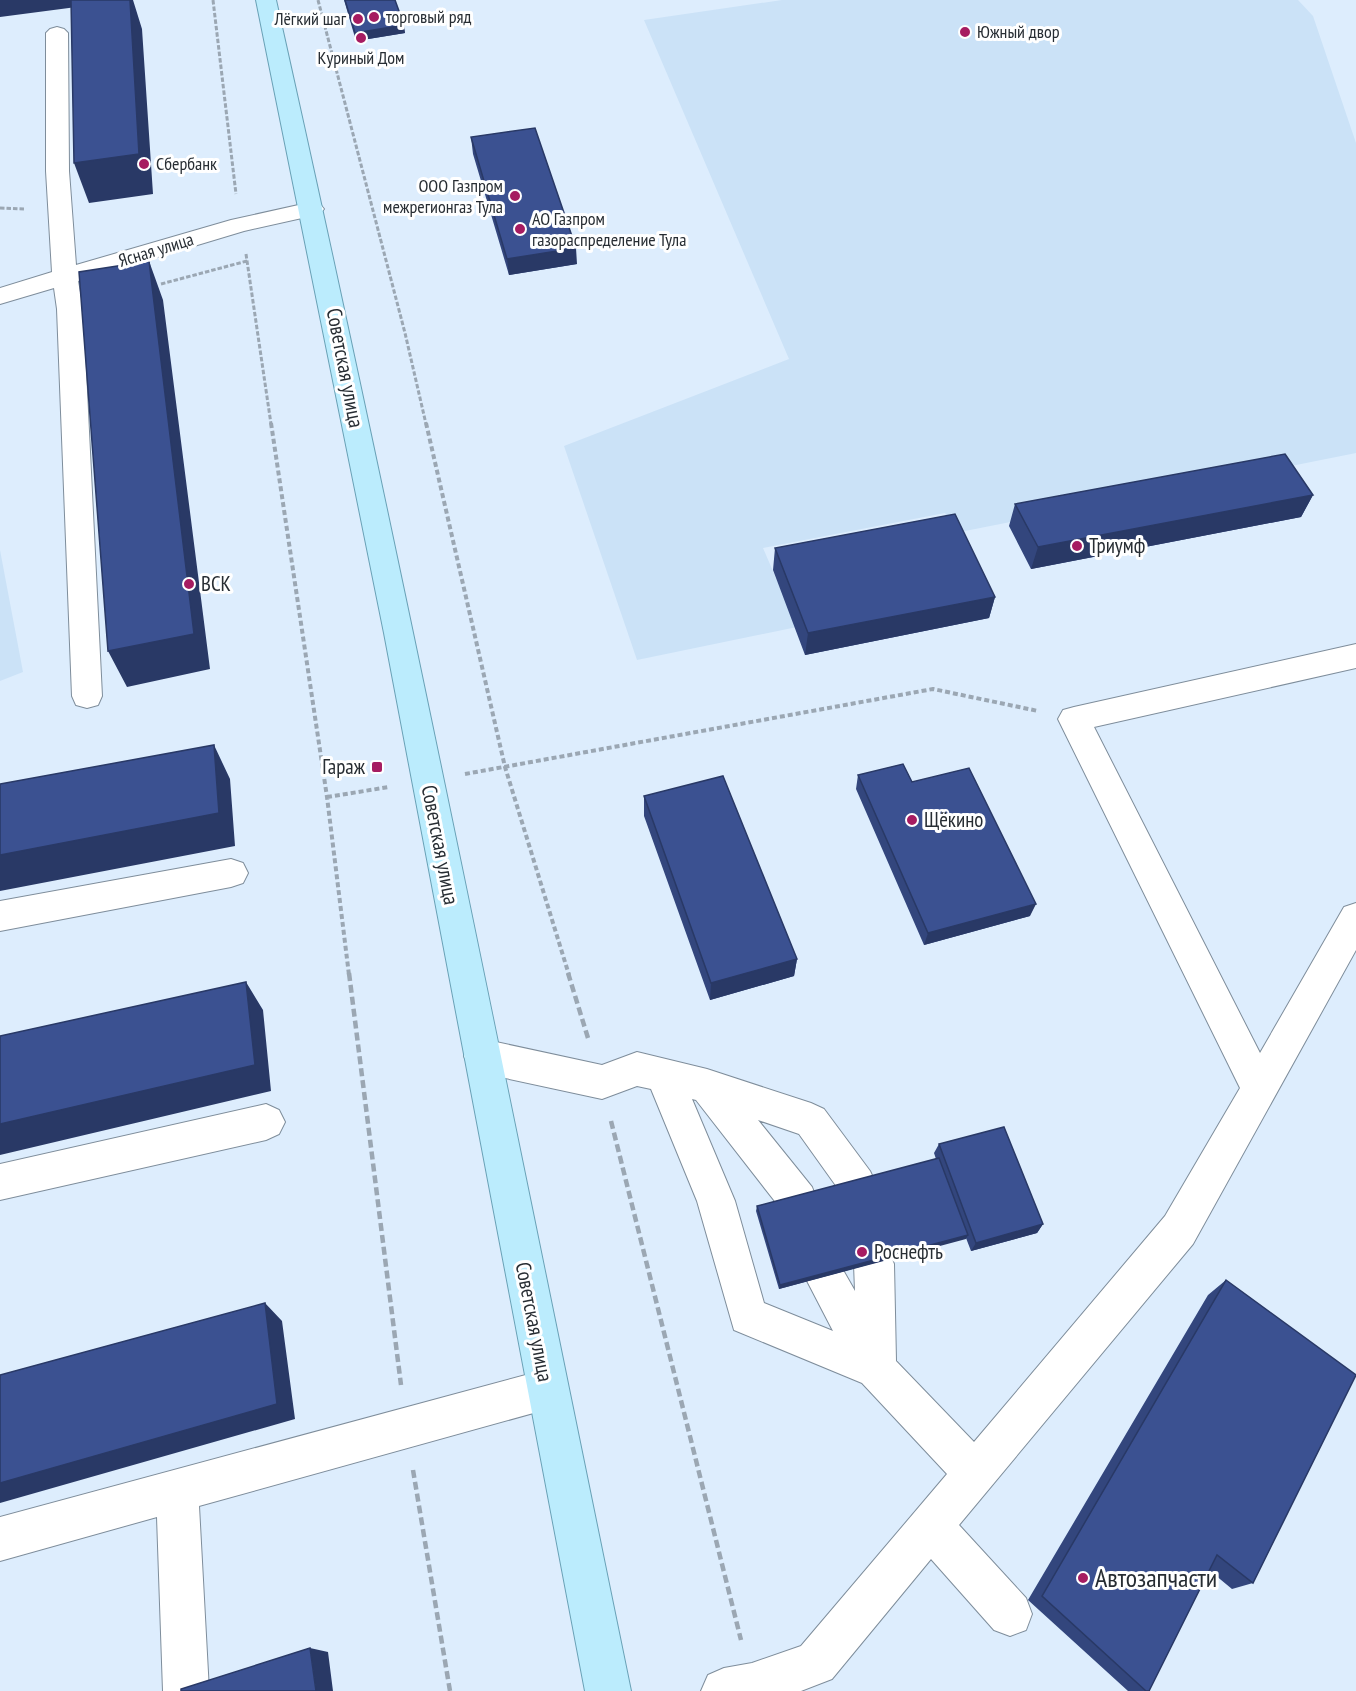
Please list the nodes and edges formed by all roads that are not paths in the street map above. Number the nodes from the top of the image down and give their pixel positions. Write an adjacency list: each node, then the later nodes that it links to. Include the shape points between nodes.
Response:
1 (266, 0): 3 (main road, Советская улица)
2 (57, 33): 4 (street, via 59,211)
3 (312, 209): 4 (street, Ясная улица, via 239,225); 11 (main road, Советская улица)
4 (64, 278): 5 (street, Ясная улица); 7 (street, via 70,309)
5 (0, 296)
6 (1356, 657): 14 (street, via 1074,719)
7 (87, 696)
8 (231, 873): 9 (street)
9 (0, 916)
10 (1356, 918): 14 (street)
11 (482, 1056): 12 (street, via 602,1082 637,1069); 22 (main road, Советская улица)
12 (664, 1076): 13 (street); 21 (street, via 716,1202 748,1316)
13 (707, 1086): 17 (street, via 811,1121); 18 (street)
14 (1259, 1088): 23 (street, via 1179,1230)
15 (266, 1122): 16 (street)
16 (0, 1182)
17 (857, 1184)
18 (798, 1200)
19 (874, 1264): 21 (street)
20 (825, 1276): 21 (street)
21 (876, 1369): 23 (street)
22 (548, 1389): 24 (street); 30 (main road, Советская улица)
23 (975, 1474): 25 (street)
24 (177, 1489): 26 (street); 29 (street)
25 (931, 1526): 27 (street); 28 (street, via 816,1663)
26 (0, 1539)
27 (1010, 1614)
28 (738, 1688)
29 (186, 1691)
30 (608, 1691)

